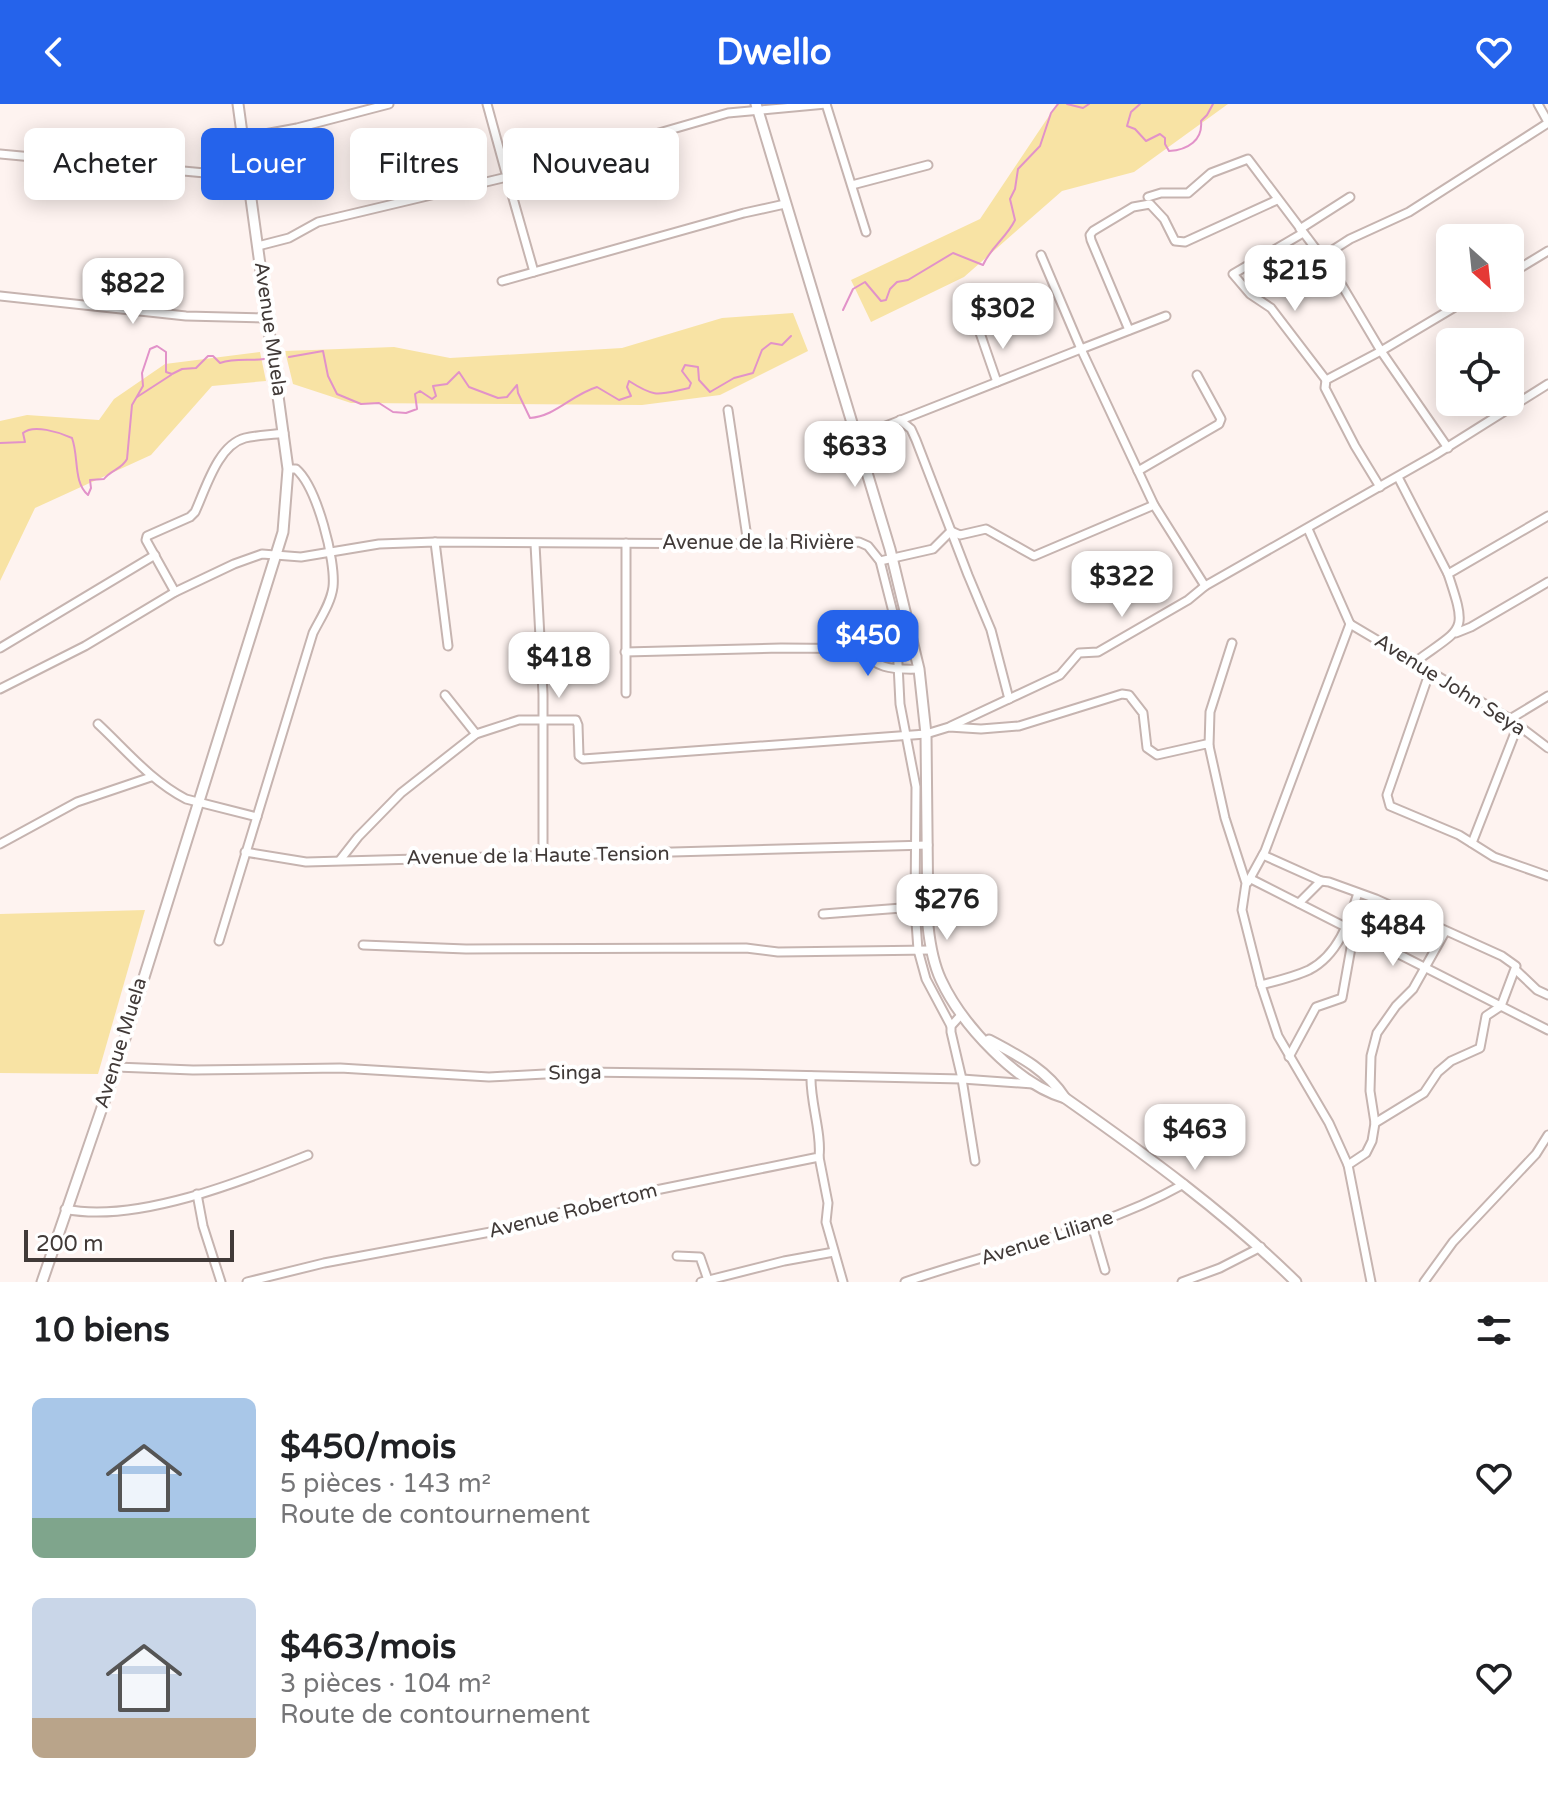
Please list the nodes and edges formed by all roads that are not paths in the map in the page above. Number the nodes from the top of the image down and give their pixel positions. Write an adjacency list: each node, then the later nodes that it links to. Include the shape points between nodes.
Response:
1 (238, 104): 8 (street, Avenue Muela)
2 (389, 104): 9 (street)
3 (487, 104): 12 (street)
4 (826, 104): 6 (street); 16 (street)
5 (1538, 104): 7 (street)
6 (756, 107): 10 (street); 22 (street)
7 (1548, 122): 28 (street, via 1409,212)
8 (242, 128)
9 (297, 128)
10 (676, 128)
11 (0, 154): 14 (street)
12 (503, 162)
13 (928, 165): 16 (street)
14 (201, 173)
15 (503, 178): 25 (street, via 318,222 289,238)
16 (852, 185): 24 (street)
17 (1148, 197): 21 (street, via 1188,193 1211,173 1248,159)
18 (1350, 197): 23 (street)
19 (251, 200): 25 (street, Avenue Muela)
20 (514, 200): 30 (street)
21 (1277, 200): 23 (street); 37 (street, via 1185,242 1175,241 1150,204 1133,207 1093,231 1091,240)
22 (785, 204): 30 (street); 47 (street)
23 (1302, 231): 28 (street); 41 (street, via 1233,274 1271,308)
24 (866, 232)
25 (258, 246): 35 (street, Avenue Muela)
26 (1548, 251): 29 (street)
27 (1041, 255): 38 (street)
28 (1322, 257): 39 (street)
29 (1524, 266)
30 (534, 272): 31 (street)
31 (502, 281)
32 (0, 296): 35 (street, via 186,316)
33 (1446, 312): 39 (street)
34 (1166, 316): 37 (street)
35 (268, 318): 46 (street, Avenue Muela)
36 (979, 330): 42 (street)
37 (1129, 330): 38 (street)
38 (1081, 349): 42 (street); 50 (street)
39 (1381, 351): 41 (street); 48 (street)
40 (1197, 375): 50 (street, via 1218,411 1219,424)
41 (1326, 380): 52 (street, via 1325,388)
42 (997, 382): 45 (street)
43 (1548, 384): 48 (street)
44 (728, 410): 60 (street)
45 (900, 420): 47 (street); 56 (street, via 911,429)
46 (284, 433): 49 (street, Avenue Muela); 62 (street, via 246,437 224,452 195,512 147,536)
47 (858, 440): 64 (street)
48 (1448, 448): 51 (street)
49 (288, 469): 61 (street, via 301,473 310,489); 63 (street, Avenue Muela)
50 (1138, 471): 53 (street)
51 (1398, 477): 52 (street); 66 (street)
52 (1380, 487): 55 (street)
53 (1154, 505): 56 (street, via 1034,556 986,529 960,535); 68 (street)
54 (1548, 516): 66 (street)
55 (1308, 529): 68 (street); 70 (street)
56 (951, 531): 64 (street, Avenue de la Rivière, via 933,549); 86 (street, via 991,630)
57 (435, 542): 59 (street, Avenue de la Rivière); 61 (street, Avenue de la Rivière); 73 (street)
58 (626, 543): 59 (street, Avenue de la Rivière); 60 (street, Avenue de la Rivière); 77 (street)
59 (535, 544): 88 (street)
60 (748, 544): 65 (street, Avenue de la Rivière, via 859,542)
61 (329, 551): 63 (street, Avenue de la Rivière); 99 (street, via 331,597 313,633)
62 (155, 555): 69 (street); 74 (street)
63 (277, 555): 69 (street, Avenue de la Rivière, via 257,555); 98 (street, Avenue Muela)
64 (893, 559): 65 (street, Avenue de la Rivière); 79 (street)
65 (880, 561): 76 (street, via 896,624)
66 (1448, 574): 71 (street, via 1462,615)
67 (1548, 582): 71 (street)
68 (1205, 586): 86 (street, via 1098,652 1079,653 1060,675)
69 (175, 592): 82 (street, Avenue de la Rivière)
70 (1350, 624): 78 (street, Avenue John Seya); 105 (street)
71 (1454, 634): 78 (street)
72 (1232, 643): 95 (street, via 1210,712)
73 (448, 646)
74 (0, 648)
75 (856, 648): 76 (street); 77 (street); 80 (street, via 873,663)
76 (896, 649): 80 (street)
77 (625, 652): 83 (street)
78 (1415, 662): 81 (street, Avenue John Seya)
79 (919, 669): 80 (street); 93 (street)
80 (897, 670): 94 (street)
81 (1430, 671): 87 (street, Avenue John Seya); 100 (street, via 1387,801)
82 (0, 689)
83 (626, 693)
84 (445, 695): 92 (street)
85 (1548, 696): 87 (street)
86 (1009, 699): 91 (street)
87 (1510, 719): 90 (street, Avenue John Seya)
88 (544, 720): 92 (street, via 519,720); 94 (street, via 577,722 583,759); 106 (street)
89 (98, 724): 97 (street)
90 (1518, 725): 96 (street, Avenue John Seya); 100 (street)
91 (949, 727): 93 (street); 95 (street, via 1019,726 1122,694 1134,699 1143,713 1147,748 1157,755)
92 (476, 734): 107 (street, via 401,793)
93 (926, 734): 94 (street); 103 (street)
94 (907, 736): 102 (street, via 916,787)
95 (1209, 746): 109 (street, via 1225,818)
96 (1548, 748)
97 (151, 777): 98 (street); 101 (street, via 77,802)
98 (197, 802): 99 (street); 132 (street, Avenue Muela)
99 (257, 817): 104 (street)
100 (1472, 843): 108 (street, via 1494,857)
101 (0, 844)
102 (915, 845): 103 (street, Avenue de la Haute Tension); 106 (street, Avenue de la Haute Tension); 114 (street)
103 (928, 845): 113 (street)
104 (245, 852): 107 (street, Avenue de la Haute Tension, via 306,862); 118 (street)
105 (1263, 855): 109 (street); 110 (street)
106 (543, 857): 107 (street, Avenue de la Haute Tension)
107 (340, 860)
108 (1548, 876)
109 (1249, 881): 112 (street); 124 (street, via 1242,910)
110 (1321, 881): 111 (street); 112 (street)
111 (1358, 893): 116 (street); 117 (street)
112 (1299, 903): 116 (street)
113 (928, 906): 114 (street); 121 (street)
114 (915, 908): 115 (street); 120 (street)
115 (823, 914)
116 (1351, 930): 122 (street); 124 (street, via 1316,966); 131 (street, via 1342,998 1316,1007)
117 (1445, 932): 122 (street); 123 (street, via 1514,962)
118 (219, 941)
119 (363, 945): 120 (street)
120 (918, 950): 121 (street); 128 (street, via 926,979)
121 (931, 950): 127 (street)
122 (1424, 967): 126 (street); 137 (street, via 1377,1033 1370,1091)
123 (1516, 970): 125 (street); 126 (street)
124 (1261, 985): 131 (street)
125 (1548, 995)
126 (1501, 1006): 129 (street); 137 (street, via 1486,1016 1480,1048 1451,1061 1424,1093)
127 (961, 1015): 128 (street); 130 (street)
128 (951, 1026): 134 (street)
129 (1548, 1030)
130 (981, 1036): 135 (street); 136 (street, via 1026,1059)
131 (1289, 1057): 142 (street)
132 (116, 1067): 133 (street, Singa, via 340,1068 454,1077 582,1072); 145 (street, Avenue Muela)
133 (811, 1076): 134 (street, Singa); 140 (street)
134 (962, 1079): 135 (street, Singa); 141 (street)
135 (1035, 1084): 136 (street)
136 (1065, 1098): 143 (street)
137 (1375, 1123): 142 (street, via 1366,1153)
138 (1548, 1135): 160 (street)
139 (308, 1155): 144 (street)
140 (819, 1157): 148 (street); 154 (street, Avenue Robertom)
141 (975, 1161)
142 (1348, 1165): 159 (street)
143 (1184, 1184): 146 (street, Avenue Liliane, via 1144,1207); 147 (street)
144 (197, 1194): 145 (street, via 122,1209); 153 (street)
145 (65, 1209): 152 (street, Avenue Muela)
146 (1092, 1225): 150 (street); 156 (street, Avenue Liliane)
147 (1261, 1247): 157 (street); 158 (street)
148 (834, 1252): 151 (street); 155 (street)
149 (677, 1256): 151 (street, via 700,1257)
150 (1105, 1270)
151 (705, 1281)
152 (42, 1282)
153 (221, 1282)
154 (247, 1282)
155 (843, 1282)
156 (905, 1282)
157 (1182, 1282)
158 (1296, 1282)
159 (1371, 1282)
160 (1424, 1282)

